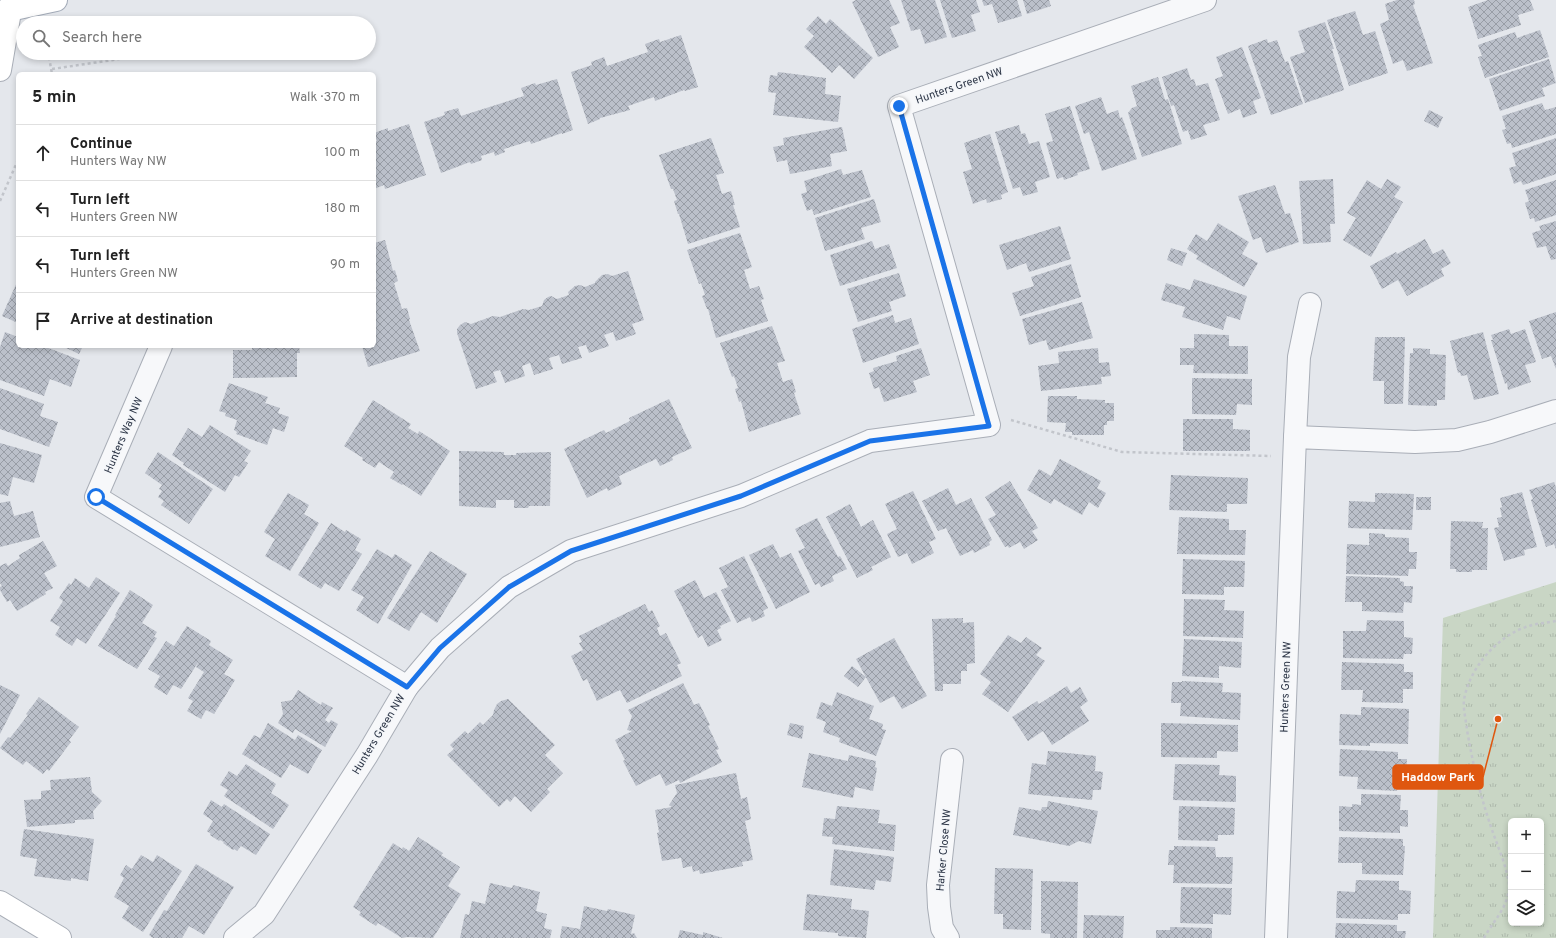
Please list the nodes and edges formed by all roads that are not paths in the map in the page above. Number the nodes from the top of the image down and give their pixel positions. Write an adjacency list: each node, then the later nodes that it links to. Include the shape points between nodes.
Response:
1 (56, 0): 3 (main road)
2 (1205, 0): 9 (street, Hunters Green NW, via 899,106 989,426 870,441 741,496 571,551 509,587 440,648)
3 (8, 7): 4 (main road)
4 (0, 70)
5 (1310, 304): 8 (street, Hunters Green NW, via 1299,357)
6 (160, 348): 9 (street, Hunters Way NW, via 96,497)
7 (1556, 411): 8 (street, via 1457,440)
8 (1294, 447): 17 (street, Hunters Green NW)
9 (407, 687): 12 (street, Hunters Green NW)
10 (952, 760): 16 (street, Harker Close NW, via 938,885 942,928)
11 (0, 902): 13 (main road)
12 (264, 914): 14 (street, Hunters Green NW); 15 (street, Hunters Green NW)
13 (60, 938)
14 (235, 938)
15 (261, 938)
16 (948, 938)
17 (1276, 938)

